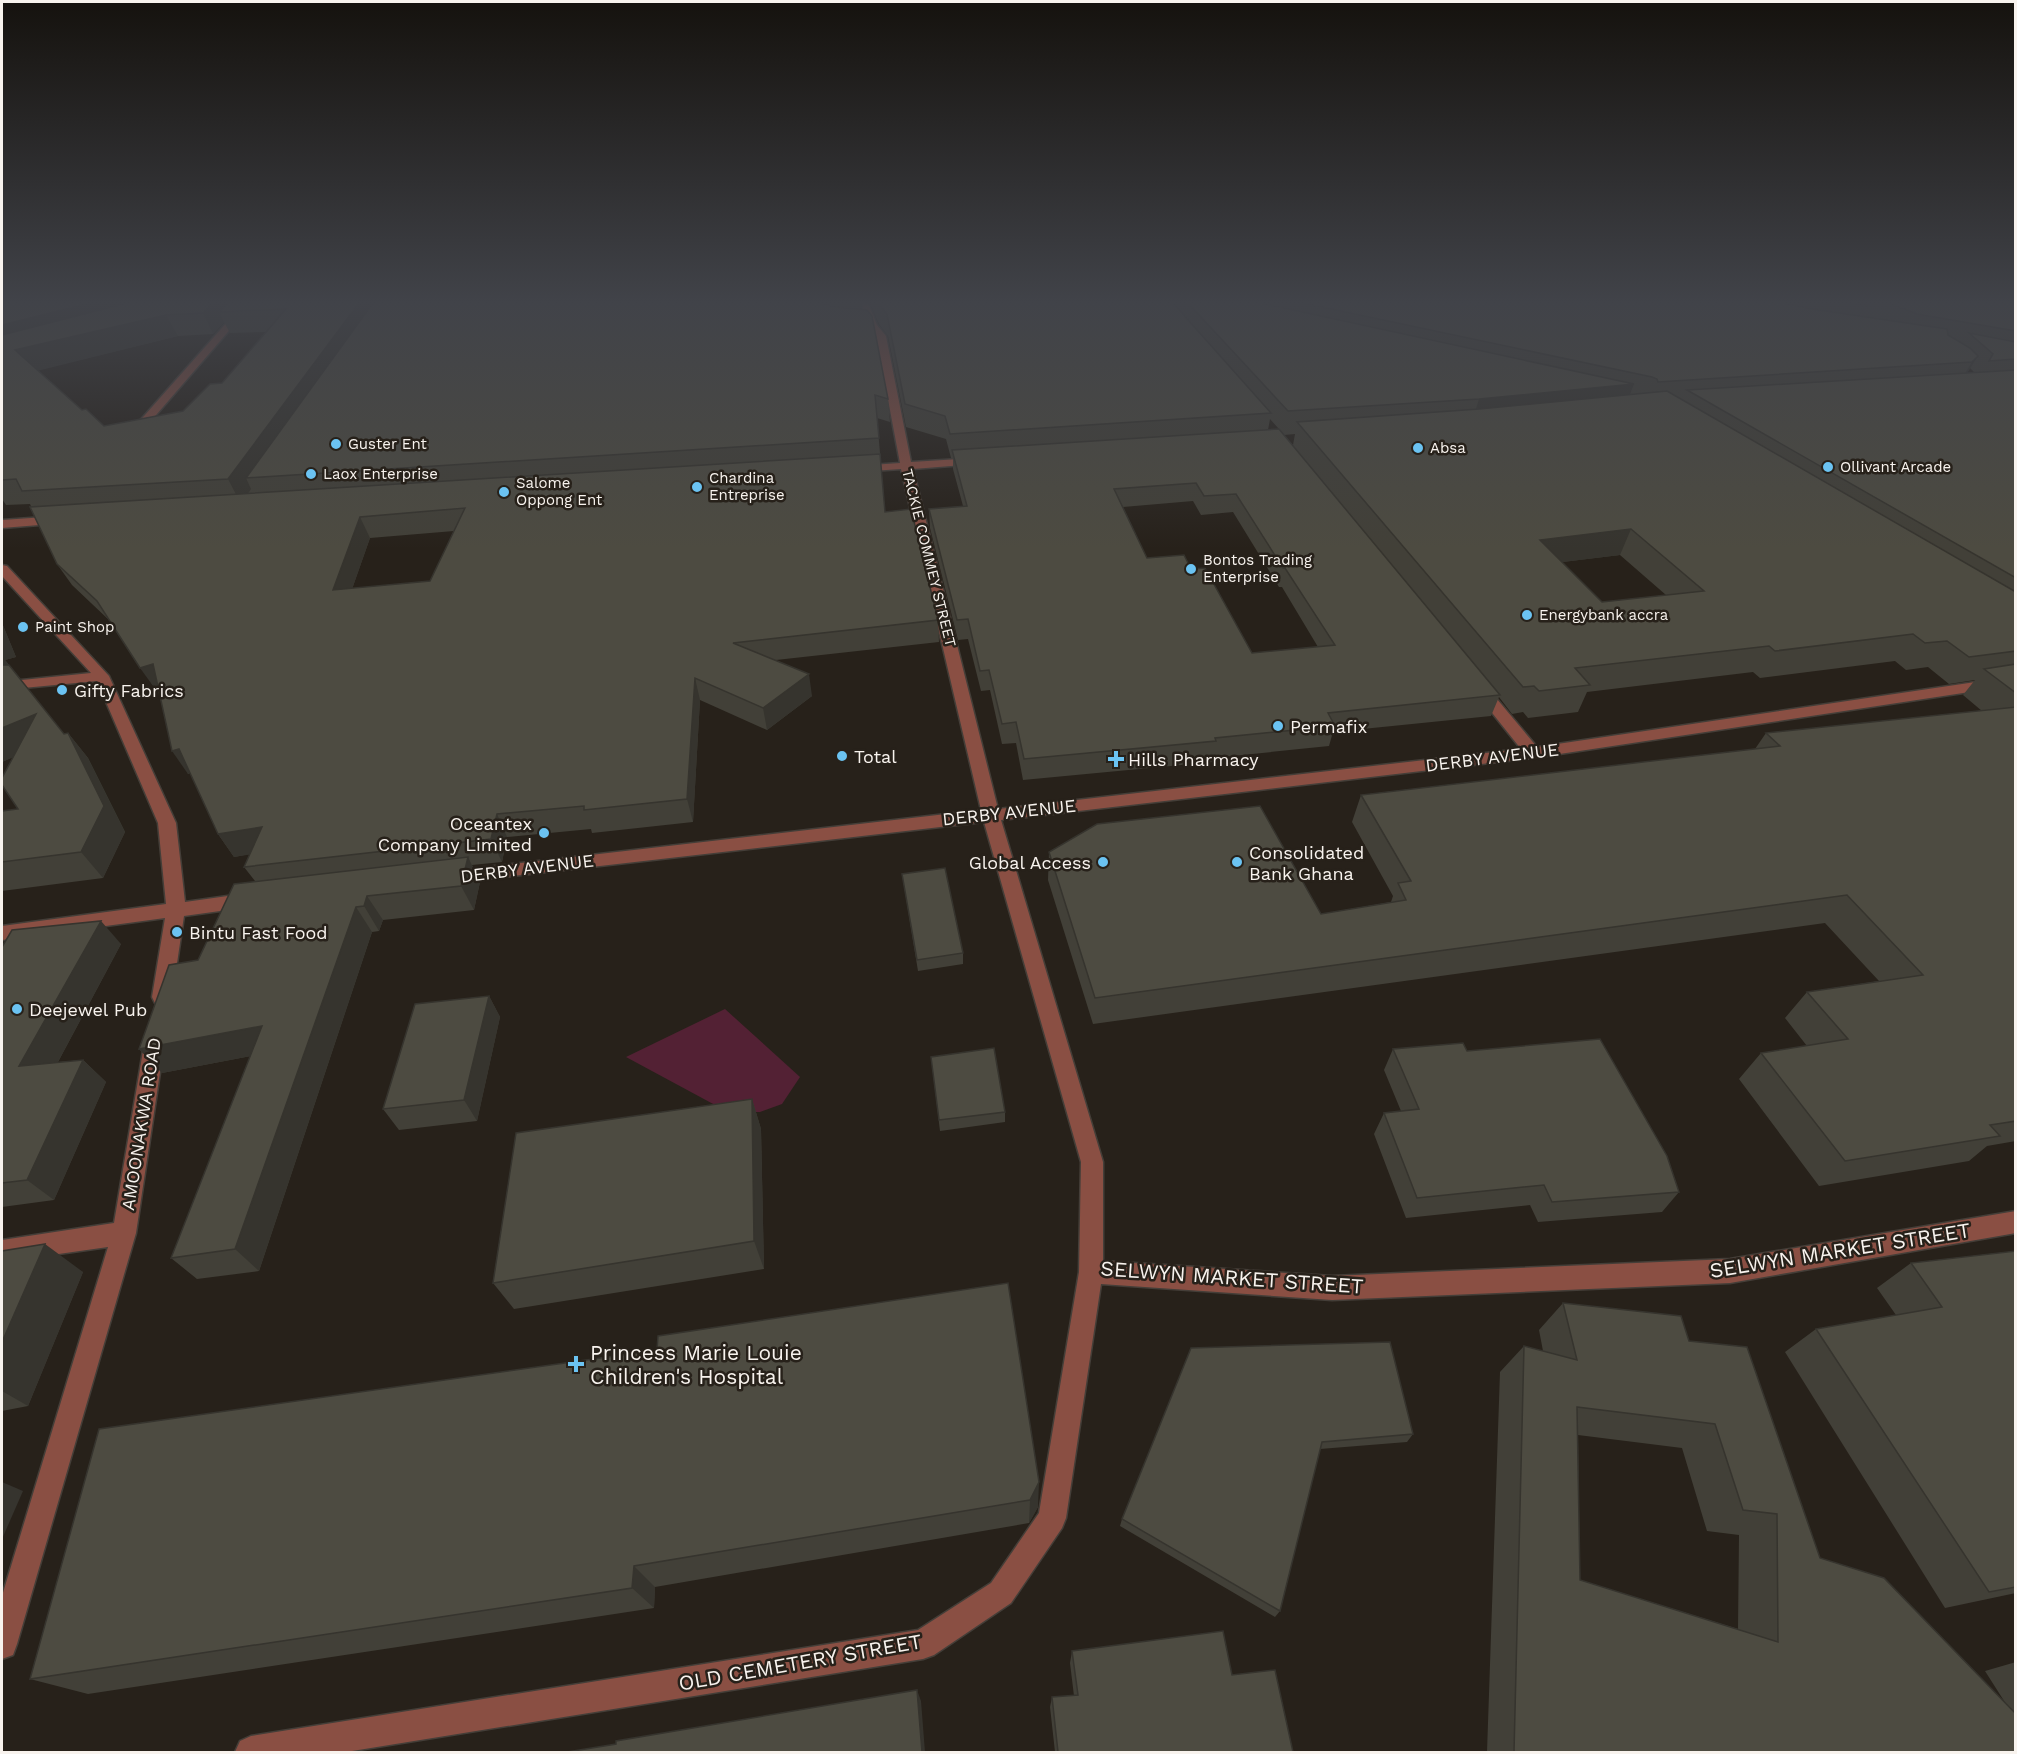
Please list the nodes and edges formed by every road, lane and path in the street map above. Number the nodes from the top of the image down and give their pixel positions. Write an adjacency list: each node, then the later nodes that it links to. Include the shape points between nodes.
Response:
1 (177, 385): 3 (street)
2 (890, 385): 5 (street, TACKIE COMMEY STREET)
3 (126, 442)
4 (987, 460): 5 (street)
5 (906, 465): 6 (street); 15 (street, TACKIE COMMEY STREET)
6 (848, 470)
7 (71, 519): 8 (street)
8 (2, 524)
9 (2, 569): 10 (street, AMOONAKWA ROAD)
10 (102, 676): 13 (street); 18 (street, AMOONAKWA ROAD, via 167,823)
11 (2016, 680): 14 (street, DERBY AVENUE)
12 (1474, 681): 14 (street)
13 (2, 686)
14 (1533, 753): 15 (street, DERBY AVENUE)
15 (991, 815): 16 (street, DERBY AVENUE); 23 (street, SELWYN MARKET STREET, via 1092,1162)
16 (432, 879)
17 (269, 898): 18 (street)
18 (176, 909): 19 (street); 21 (street, AMOONAKWA ROAD)
19 (2, 933)
20 (2016, 1222): 23 (street, SELWYN MARKET STREET, via 1730,1271 1332,1288)
21 (124, 1233): 22 (street); 24 (street, AMOONAKWA ROAD)
22 (2, 1251)
23 (1091, 1272): 25 (street, OLD CEMETERY STREET, via 1052,1518 1001,1593 923,1644)
24 (2, 1644)
25 (251, 1752)

